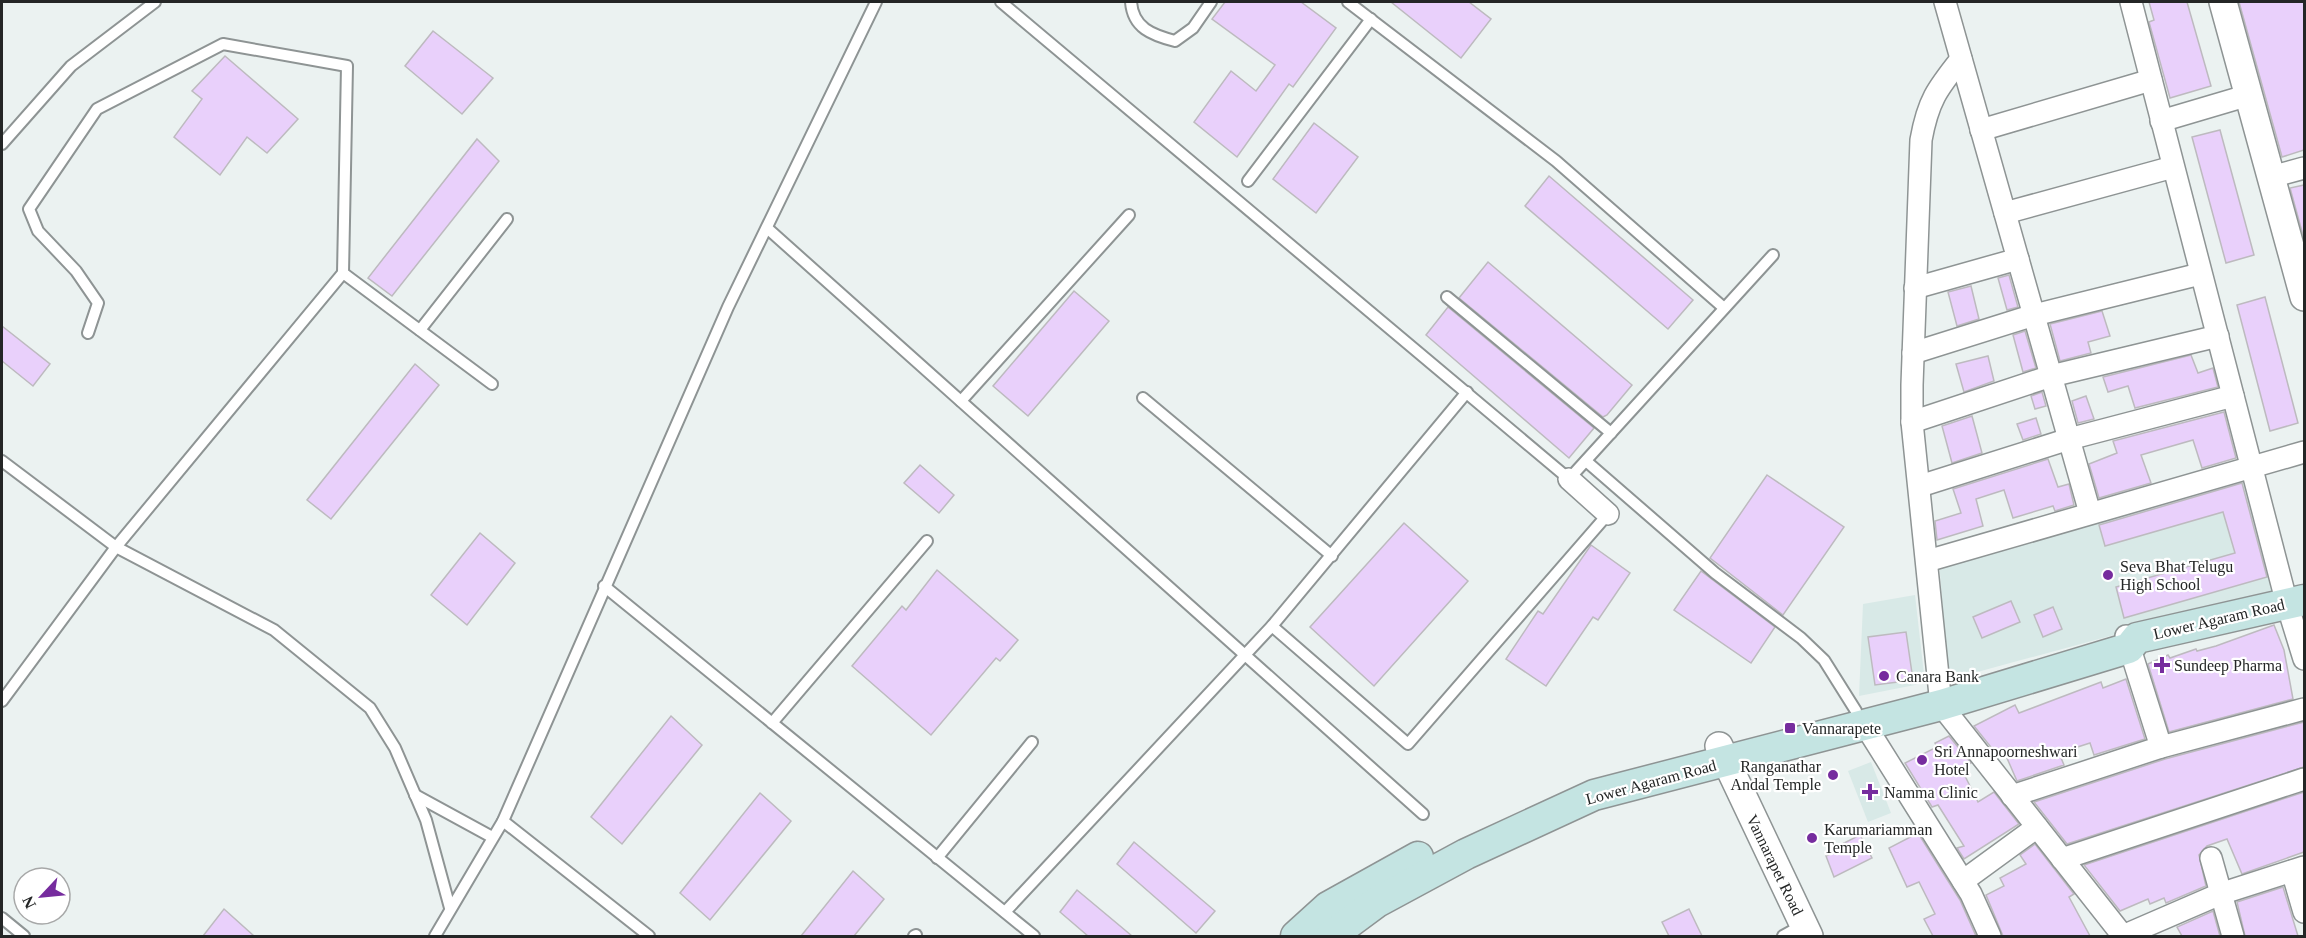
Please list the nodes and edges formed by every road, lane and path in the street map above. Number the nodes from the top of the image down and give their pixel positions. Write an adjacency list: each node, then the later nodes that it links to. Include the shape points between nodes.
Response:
1 (155, 2): 16 (lane, via 71,66)
2 (876, 2): 24 (lane)
3 (1001, 2): 40 (lane)
4 (1131, 2): 5 (lane, via 1132,15 1143,28 1175,41 1193,28)
5 (1211, 2)
6 (1348, 2): 10 (lane)
7 (1945, 2): 11 (street)
8 (2131, 2): 12 (street)
9 (2223, 2): 13 (street)
10 (1371, 19): 20 (lane); 32 (lane, via 1556,161)
11 (1961, 59): 15 (street); 29 (street, via 1934,93 1925,117)
12 (2151, 80): 14 (street); 15 (street)
13 (2249, 95): 14 (street); 19 (street)
14 (2161, 121): 17 (street)
15 (1981, 130): 21 (street)
16 (2, 144)
17 (2173, 167): 21 (street); 28 (street)
18 (2304, 168): 19 (street)
19 (2271, 177): 31 (street)
20 (1248, 181)
21 (2005, 213): 26 (street)
22 (1129, 215): 43 (lane)
23 (507, 219): 34 (lane)
24 (767, 228): 43 (lane); 59 (lane)
25 (1773, 255): 32 (lane)
26 (2018, 259): 29 (street); 33 (street)
27 (343, 273): 34 (lane); 35 (lane, via 346,66 223,44 97,109 29,209 38,231 98,303); 56 (lane)
28 (2200, 274): 33 (street); 36 (street)
29 (1915, 288): 37 (street)
30 (1446, 297): 45 (lane)
31 (2304, 297)
32 (1724, 308): 45 (lane)
33 (2034, 315): 37 (street); 38 (street)
34 (420, 330): 39 (lane)
35 (87, 333)
36 (2218, 336): 38 (street); 41 (street)
37 (1913, 353): 44 (street)
38 (2051, 376): 44 (street); 46 (street)
39 (492, 384)
40 (1467, 392): 51 (lane); 57 (lane)
41 (2233, 396): 46 (street); 50 (street)
42 (1143, 398): 57 (lane)
43 (961, 401): 63 (lane)
44 (1912, 422): 52 (street)
45 (1611, 434): 48 (lane)
46 (2070, 439): 52 (street); 53 (street)
47 (2304, 452): 50 (street)
48 (1586, 460): 51 (lane); 68 (lane, via 1715,573 1801,638 1824,660)
49 (2, 461): 56 (lane)
50 (2251, 468): 53 (street); 60 (street)
51 (1569, 479): 54 (street)
52 (1920, 486): 58 (street)
53 (2090, 513): 58 (street)
54 (1608, 514): 61 (lane, via 1408,744)
55 (927, 541): 69 (lane)
56 (116, 547): 66 (lane); 74 (lane, via 274,630 370,708 395,748)
57 (1332, 556): 61 (lane)
58 (1927, 561): 65 (street)
59 (604, 586): 69 (lane); 77 (lane)
60 (2296, 602): 62 (main road, Lower Agaram Road); 64 (street)
61 (1272, 626): 63 (lane)
62 (2131, 641): 65 (main road, Lower Agaram Road); 71 (street)
63 (1246, 656): 76 (lane); 87 (lane)
64 (2304, 659)
65 (1940, 697): 68 (main road, Lower Agaram Road); 75 (street)
66 (2, 701)
67 (2304, 709): 71 (street)
68 (1860, 718): 72 (main road, Lower Agaram Road); 84 (street)
69 (772, 723): 80 (lane)
70 (1032, 742): 80 (lane)
71 (2161, 747): 75 (street)
72 (1722, 754): 90 (street, Vannarapet Road); 95 (main road, Lower Agaram Road, via 1590,779 1510,811 1364,885 1328,907); 96 (main road, Lower Agaram Road, via 1594,795 1535,821 1377,902)
73 (2304, 779): 82 (street)
74 (415, 795): 79 (lane); 86 (lane, via 426,820)
75 (2012, 796): 78 (street)
76 (1423, 814)
77 (502, 821): 79 (lane); 93 (lane)
78 (2037, 827): 82 (street); 84 (street)
79 (492, 837): 86 (lane)
80 (937, 858): 87 (lane)
81 (2211, 858): 85 (street)
82 (2062, 859): 98 (street)
83 (2298, 869): 85 (street); 88 (street)
84 (1963, 881): 97 (street)
85 (2220, 894): 98 (street); 99 (street)
86 (450, 908): 92 (lane)
87 (1005, 912): 94 (lane)
88 (2304, 912)
89 (2, 918): 91 (lane)
90 (1798, 933)
91 (24, 936)
92 (435, 936)
93 (649, 936)
94 (1034, 936)
95 (1296, 936)
96 (1331, 936)
97 (1990, 936)
98 (2123, 936)
99 (2232, 936)

